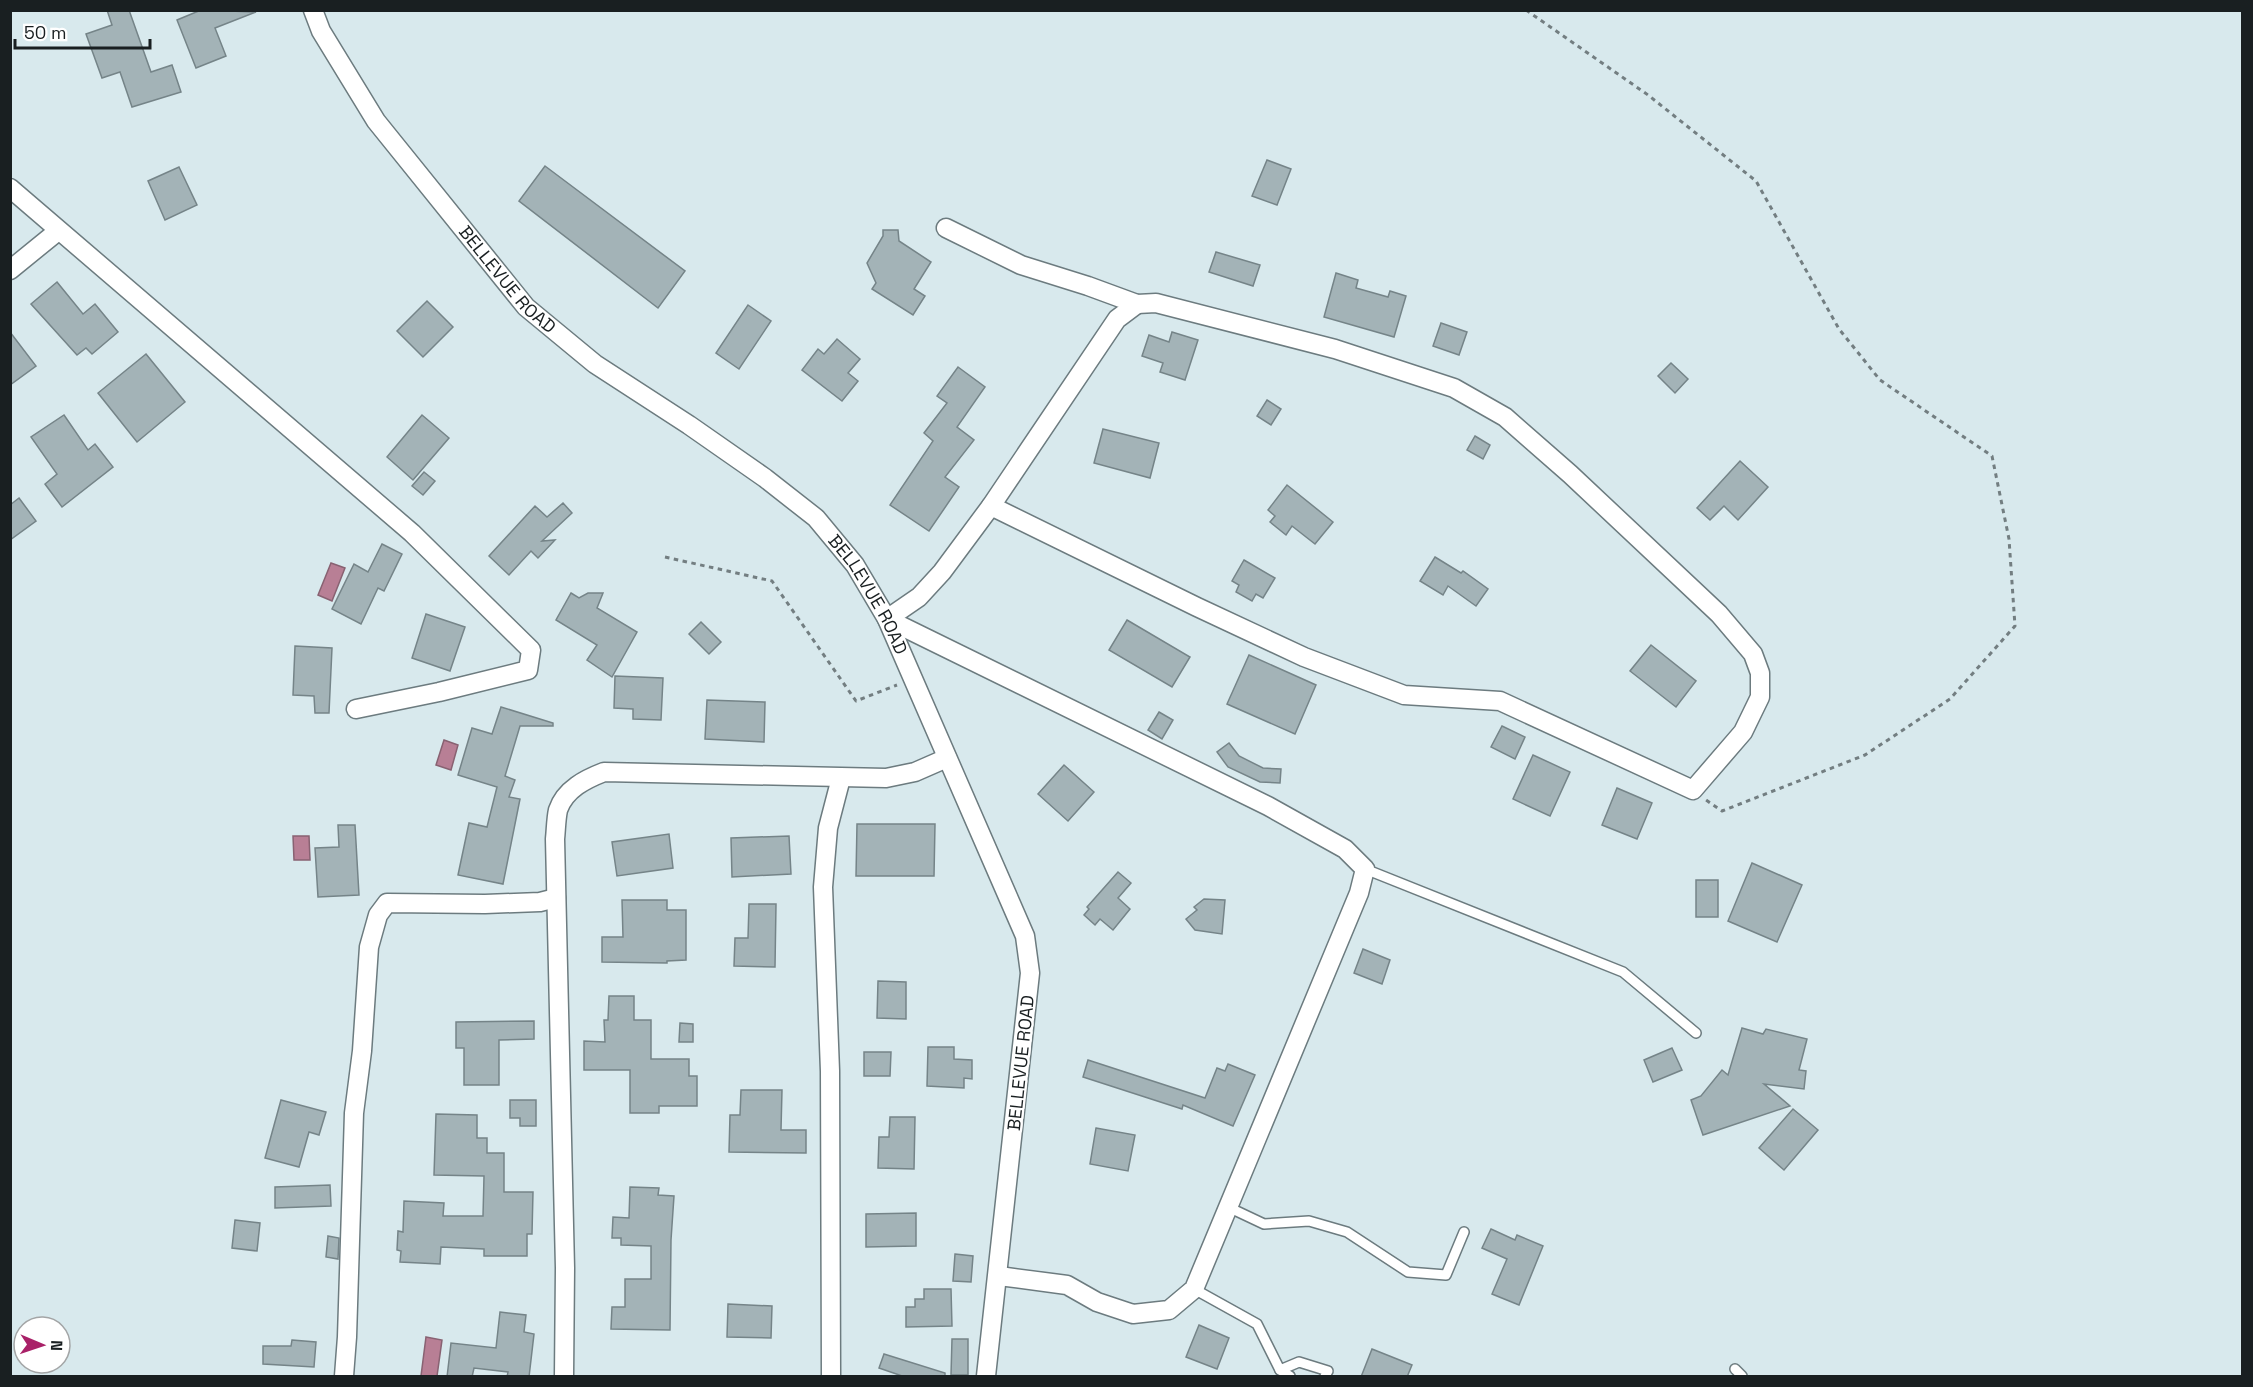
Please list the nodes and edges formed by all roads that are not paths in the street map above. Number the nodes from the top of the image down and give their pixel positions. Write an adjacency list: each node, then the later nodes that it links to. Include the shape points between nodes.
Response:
1 (313, 10): 8 (street, BELLEVUE ROAD, via 321,31 376,121 526,307 595,364 699,431 816,518 855,565)
2 (10, 188): 4 (street)
3 (946, 228): 6 (street, via 1021,265)
4 (58, 231): 5 (street); 9 (street, via 412,533 531,650 528,670)
5 (10, 270)
6 (1137, 304): 7 (street, via 1117,319); 7 (street, via 1156,303 1335,349 1454,388 1505,417 1719,614 1753,654 1760,673 1760,697 1743,732 1693,790 1500,702 1404,695 1305,657)
7 (991, 506): 8 (street, via 919,597)
8 (887, 619): 10 (street, BELLEVUE ROAD); 12 (street, via 1268,806 1345,849)
9 (356, 708)
10 (947, 758): 11 (street, via 915,772 886,778); 17 (street, BELLEVUE ROAD, via 1025,936 1030,973)
11 (841, 778): 13 (street, via 604,772 582,781 558,810); 22 (street, via 828,828 824,887 830,1071)
12 (1365, 869): 14 (lane, via 1623,972); 15 (street, via 1359,892)
13 (556, 898): 20 (street, via 485,904 387,903 378,915 369,947 354,1113); 21 (street)
14 (1696, 1033)
15 (1228, 1207): 16 (lane, via 1264,1224 1309,1221 1347,1232 1408,1272 1446,1275); 18 (street)
16 (1464, 1232)
17 (999, 1276): 18 (street, via 1067,1285 1097,1302 1133,1314 1169,1310); 23 (street, BELLEVUE ROAD)
18 (1194, 1289): 19 (lane, via 1257,1324)
19 (1280, 1370): 24 (lane); 25 (lane, via 1299,1362 1328,1371)
20 (344, 1377)
21 (564, 1377)
22 (831, 1377)
23 (986, 1377)
24 (1290, 1377)
25 (1325, 1377)

